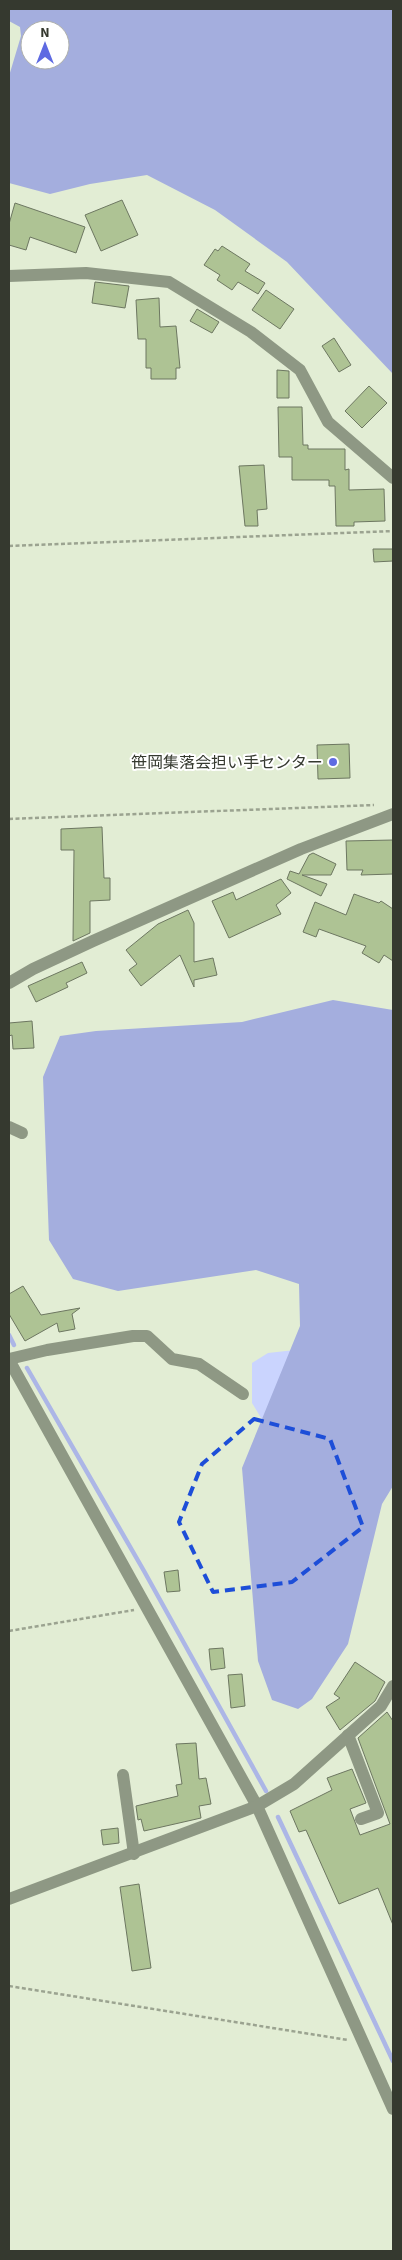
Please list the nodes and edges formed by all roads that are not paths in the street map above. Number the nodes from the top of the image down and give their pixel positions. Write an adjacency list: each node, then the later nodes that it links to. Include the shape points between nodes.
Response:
1 (9, 276): 2 (street, via 86,273 169,282 251,332 300,370 328,422)
2 (393, 478)
3 (393, 814): 4 (street, via 301,849 33,968)
4 (9, 983)
5 (9, 1127): 6 (street)
6 (22, 1133)
7 (9, 1359): 8 (street, via 47,1350 147,1336 172,1359 200,1364); 12 (street)
8 (243, 1394)
9 (393, 1686): 10 (street, via 381,1706)
10 (348, 1736): 12 (street, via 294,1784); 13 (street, via 378,1813)
11 (123, 1775): 14 (street)
12 (257, 1806): 14 (street); 16 (street)
13 (362, 1819)
14 (134, 1854): 15 (street)
15 (9, 1900)
16 (393, 2109)

